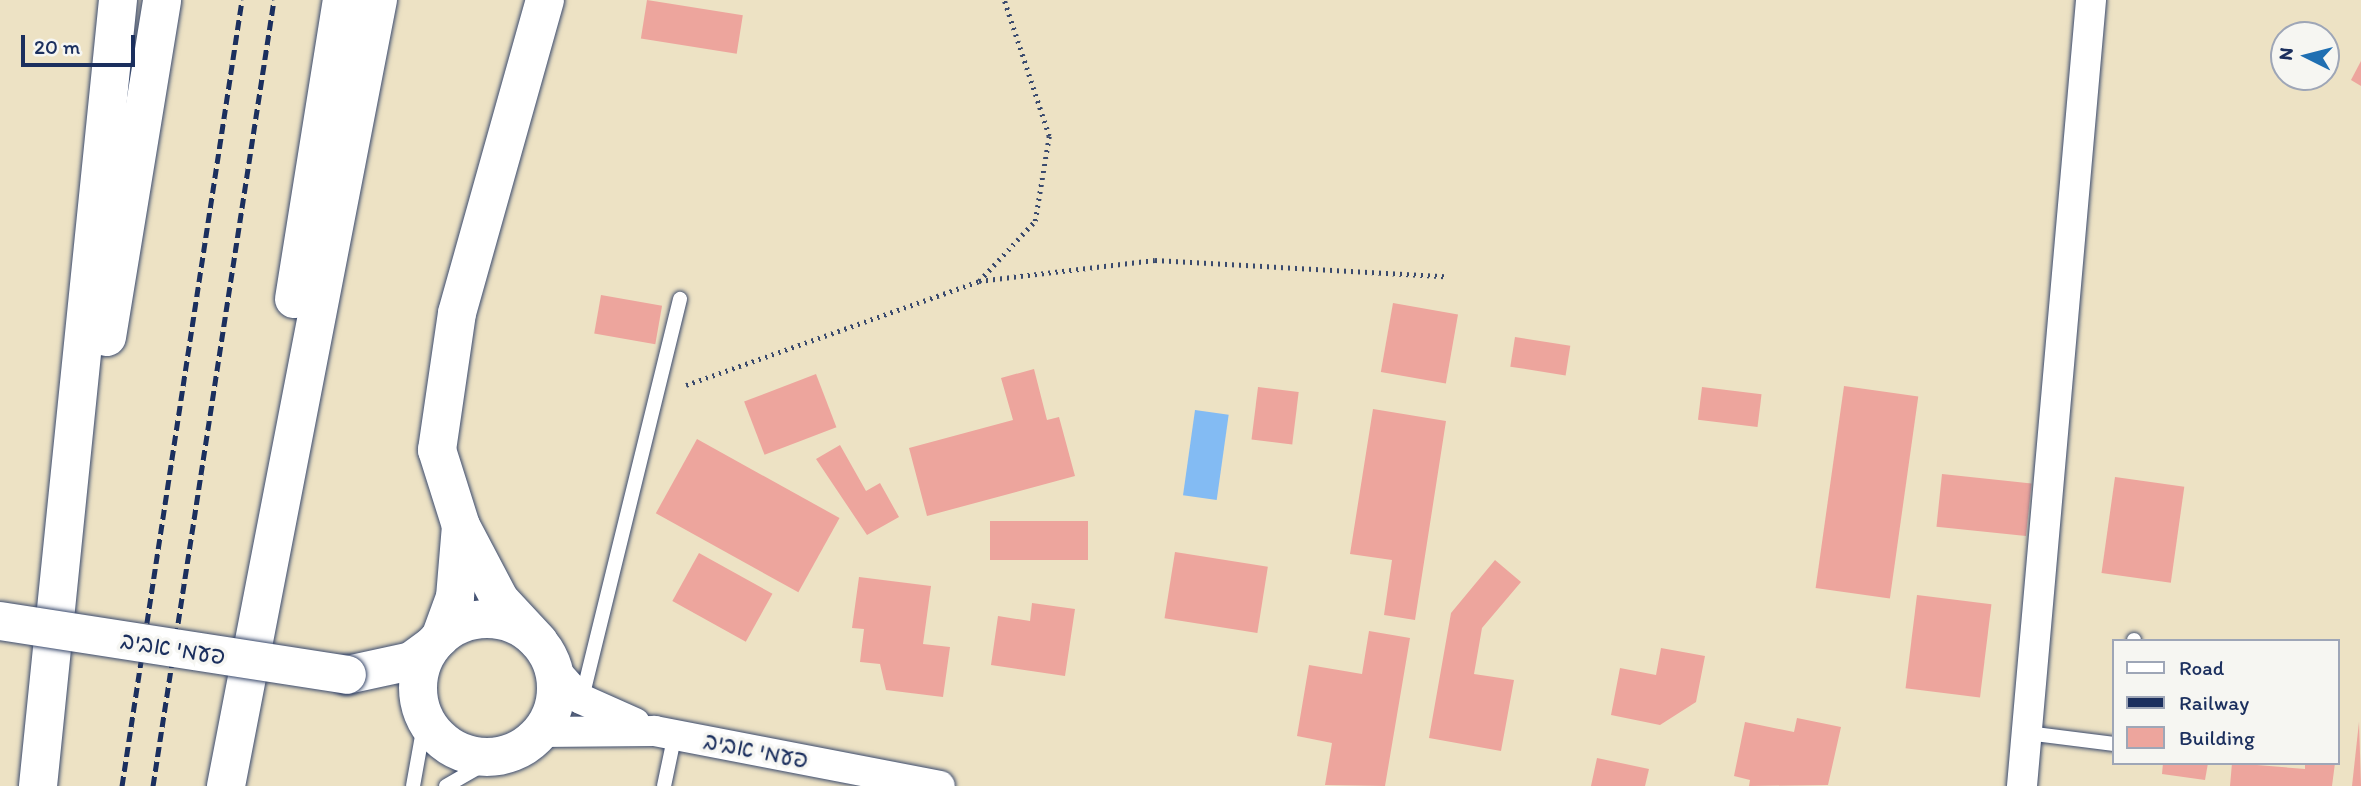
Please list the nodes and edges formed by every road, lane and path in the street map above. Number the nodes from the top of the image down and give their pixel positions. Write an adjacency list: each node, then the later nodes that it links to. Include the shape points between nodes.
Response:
1 (118, 0): 20 (main road)
2 (162, 0): 20 (main road)
3 (342, 0): 26 (main road)
4 (378, 0): 26 (main road)
5 (545, 0): 12 (main road, via 440,395 437,450)
6 (1003, 0): 9 (path, via 1049,136 1035,221)
7 (2091, 0): 22 (street)
8 (1445, 276): 9 (path, via 1156,260)
9 (979, 281): 11 (path)
10 (680, 299): 11 (lane)
11 (656, 395): 17 (lane)
12 (461, 526): 14 (main road, via 455,597); 15 (main road, via 500,600)
13 (0, 621): 16 (main road, פעמי אביב, bridge)
14 (436, 641): 15 (main road, via 459,624 494,619); 16 (main road, פעמי אביב, via 411,661); 18 (main road, via 419,678)
15 (547, 656): 17 (street, פעמי אביב); 19 (main road, via 554,705)
16 (347, 675): 18 (main road, פעמי אביב)
17 (581, 699): 21 (street, פעמי אביב)
18 (424, 716): 24 (main road, via 450,746); 27 (lane)
19 (540, 732): 21 (street, פעמי אביב); 24 (main road)
20 (43, 733): 25 (main road)
21 (665, 733): 29 (lane); 30 (street, פעמי אביב)
22 (2027, 733): 23 (lane); 31 (street)
23 (2112, 744)
24 (500, 755): 28 (lane)
25 (38, 786)
26 (223, 786)
27 (413, 786)
28 (446, 786)
29 (664, 786)
30 (940, 786)
31 (2022, 786)

